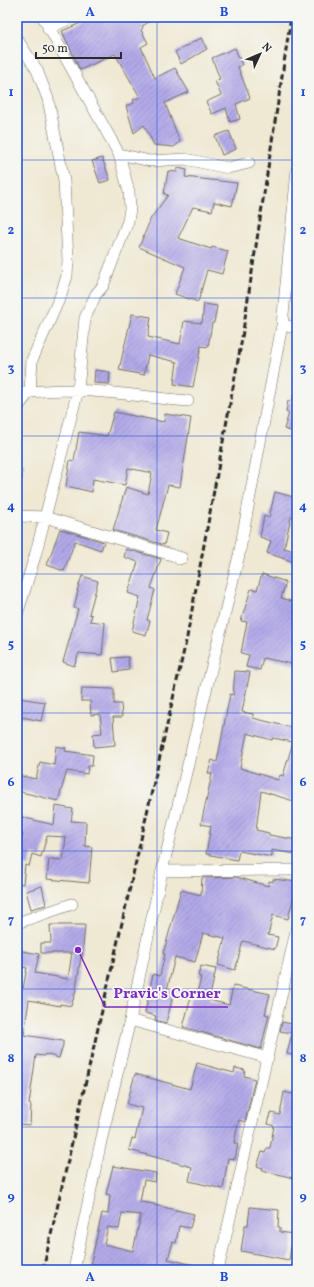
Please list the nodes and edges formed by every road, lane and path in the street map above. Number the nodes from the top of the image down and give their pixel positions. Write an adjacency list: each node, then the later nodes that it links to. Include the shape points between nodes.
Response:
1 (43, 17): 3 (street)
2 (72, 17): 3 (street)
3 (48, 29): 5 (street)
4 (17, 39): 12 (street, via 37,70 48,99 64,182 68,260 67,276 60,296 32,360)
5 (119, 154): 6 (street, via 150,161 185,159 228,168); 11 (street, via 129,192 128,221 103,286 84,318)
6 (249, 163)
7 (297, 170): 8 (street)
8 (295, 194): 9 (street)
9 (282, 325): 10 (street); 24 (street, via 239,555)
10 (297, 328)
11 (78, 390): 12 (street); 14 (street); 20 (street)
12 (30, 391): 13 (street); 15 (street)
13 (17, 394)
14 (188, 401)
15 (17, 408): 16 (street)
16 (17, 413)
17 (17, 473): 18 (street)
18 (17, 477)
19 (17, 516): 20 (street)
20 (46, 517): 21 (street, via 182,558); 22 (street)
21 (179, 559)
22 (17, 615)
23 (297, 870): 24 (street)
24 (162, 871): 28 (street)
25 (72, 904): 26 (street)
26 (17, 923)
27 (297, 927): 29 (street)
28 (130, 1020): 29 (street); 30 (street)
29 (268, 1058): 31 (street)
30 (74, 1270)
31 (218, 1270)

